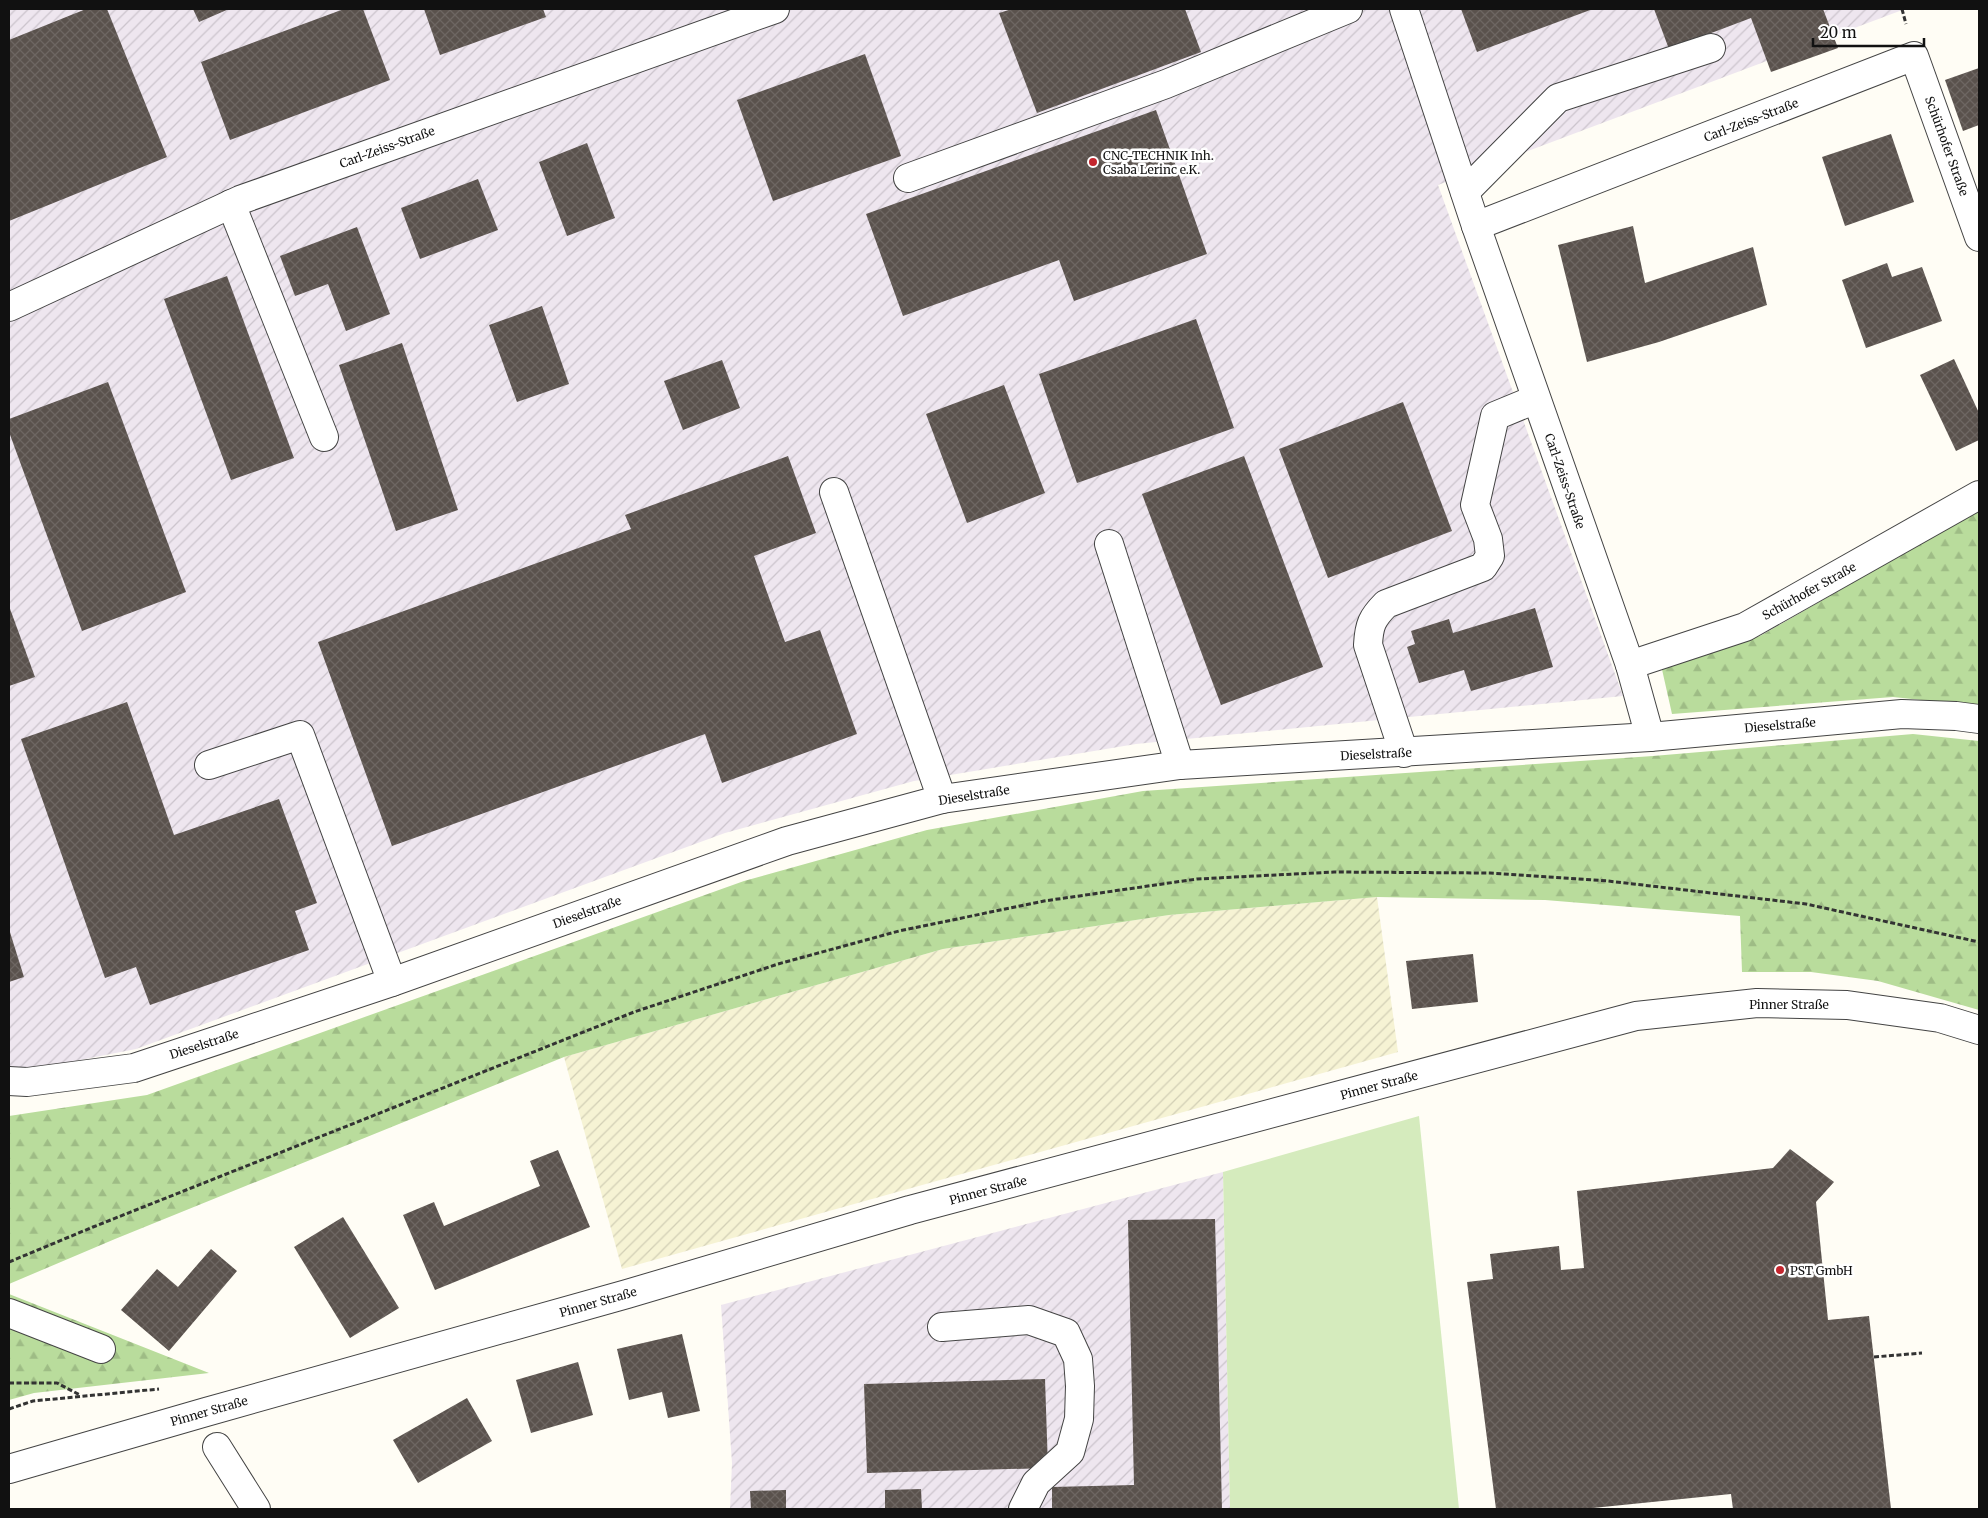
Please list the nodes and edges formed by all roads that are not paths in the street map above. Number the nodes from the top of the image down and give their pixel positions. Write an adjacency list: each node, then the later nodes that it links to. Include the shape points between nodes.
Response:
1 (775, 9): 8 (street, Carl-Zeiss-Straße)
2 (1348, 9): 6 (street, via 1166,84)
3 (1404, 9): 7 (street, Carl-Zeiss-Straße)
4 (1711, 48): 7 (street, via 1558,98)
5 (1914, 56): 9 (street, Carl-Zeiss-Straße); 10 (street, Schürhofer Straße)
6 (908, 178)
7 (1465, 192): 9 (street, Carl-Zeiss-Straße)
8 (231, 204): 11 (street, Carl-Zeiss-Straße); 13 (street)
9 (1476, 226): 12 (street, Carl-Zeiss-Straße)
10 (1979, 237)
11 (9, 307)
12 (1536, 399): 17 (street, Carl-Zeiss-Straße); 20 (street, via 1495,416 1475,505 1488,539 1490,556 1483,567 1386,604 1375,615 1368,630 1368,645)
13 (324, 437)
14 (834, 492): 23 (street)
15 (1979, 495): 17 (street, Schürhofer Straße, via 1745,628)
16 (1109, 544): 22 (street)
17 (1630, 665): 19 (street, Carl-Zeiss-Straße)
18 (1979, 719): 19 (street, Dieselstraße, via 1902,714)
19 (1650, 737): 20 (street, Dieselstraße)
20 (1404, 753): 22 (street, Dieselstraße)
21 (209, 764): 24 (street, via 300,735)
22 (1180, 764): 23 (street, Dieselstraße)
23 (942, 799): 24 (street, Dieselstraße, via 787,841)
24 (392, 982): 26 (street, Dieselstraße, via 134,1068 27,1082)
25 (1979, 1030): 31 (street, Pinner Straße, via 1940,1018 1848,1005 1756,1003 1636,1016 910,1210)
26 (9, 1080)
27 (9, 1313): 29 (street)
28 (942, 1327): 33 (street, via 1029,1320 1066,1333 1078,1359 1079,1420 1070,1452 1036,1483)
29 (101, 1349)
30 (217, 1447): 32 (street)
31 (9, 1470)
32 (256, 1509)
33 (1022, 1509)

